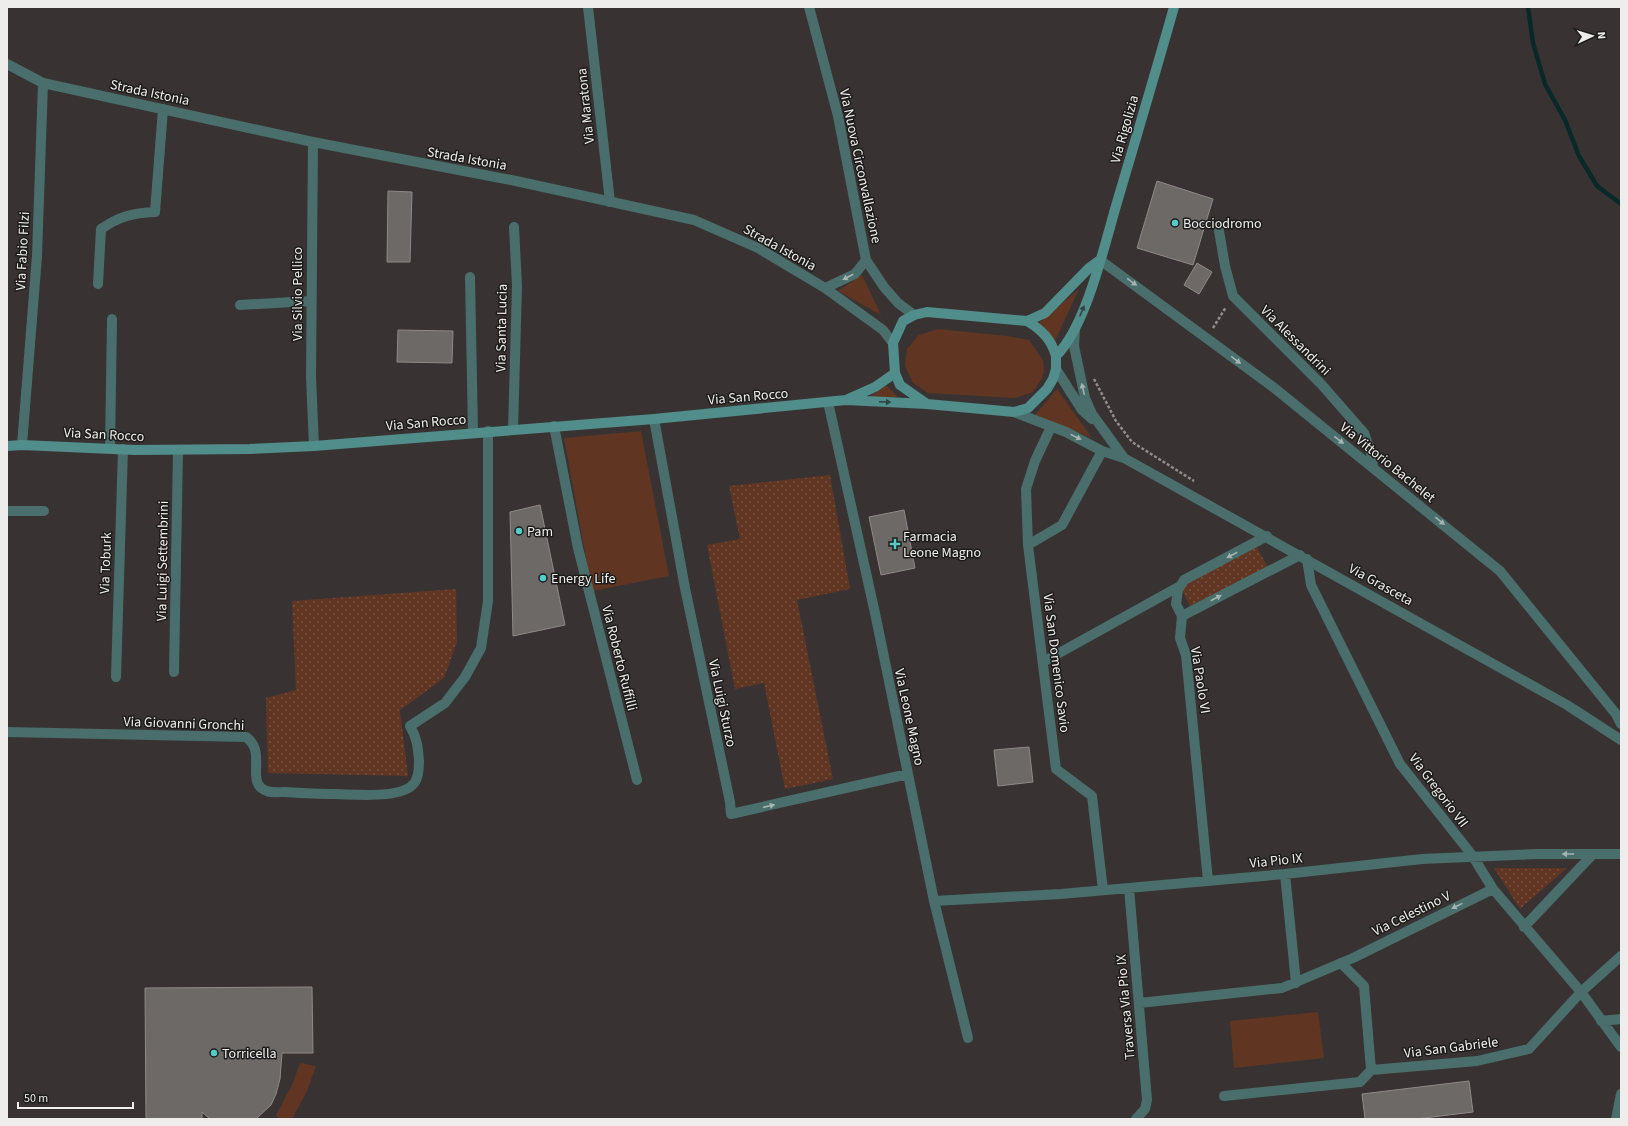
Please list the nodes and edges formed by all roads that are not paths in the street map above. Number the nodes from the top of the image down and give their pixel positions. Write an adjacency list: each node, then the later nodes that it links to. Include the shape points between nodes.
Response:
1 (588, 7): 8 (street, Via Maratona)
2 (809, 7): 11 (street, Via Nuova Circonvallazione, via 838,116)
3 (1174, 7): 12 (main road, Via Rigolizia)
4 (7, 64): 5 (street, Strada Istonia)
5 (43, 83): 6 (street, Strada Istonia); 37 (street, Via Fabio Filzi, via 37,256)
6 (163, 110): 7 (street, Strada Istonia); 14 (street, via 155,212 134,213 112,221 101,229)
7 (313, 142): 8 (street, Strada Istonia); 16 (street, Via Silvio Pellico)
8 (610, 202): 15 (street, Strada Istonia, via 694,220 758,248)
9 (1218, 225): 44 (street, Via Alessandrini, via 1233,296 1322,385 1364,433 1371,453)
10 (514, 227): 34 (street, Via Santa Lucia, via 516,286)
11 (866, 260): 15 (street, one-way to 15, via 855,274); 18 (street, Via Nuova Circonvallazione, via 884,287 898,303)
12 (1100, 260): 20 (main road, via 1045,313); 21 (main road, Via Rigolizia, one-way to 12, via 1098,272); 44 (street, Via Vittorio Bachelet, one-way to 44, via 1206,338)
13 (470, 277): 36 (street)
14 (98, 284)
15 (824, 288): 22 (street, Strada Istonia, via 883,330)
16 (311, 301): 17 (street); 38 (street, Via Silvio Pellico)
17 (240, 305)
18 (914, 315): 20 (main road, via 927,312); 22 (main road, via 903,321)
19 (112, 319): 39 (street)
20 (1027, 322): 23 (main road, via 1047,336)
21 (1075, 329): 23 (main road, Via Rigolizia); 31 (street, one-way to 21, via 1081,377 1074,346)
22 (894, 343): 25 (main road)
23 (1056, 356): 24 (main road)
24 (1056, 369): 29 (main road, via 1047,389 1028,408); 31 (street, via 1082,410)
25 (894, 373): 26 (main road, via 875,387); 28 (main road, via 900,385)
26 (846, 400): 27 (main road, Via San Rocco); 28 (main road, one-way to 28)
27 (828, 402): 30 (main road, Via San Rocco); 58 (street, Via Leone Magno)
28 (927, 404): 29 (main road)
29 (1014, 412): 33 (street)
30 (654, 419): 32 (main road, Via San Rocco); 58 (street, Via Luigi Sturzo, one-way to 58, via 684,588 731,814)
31 (1098, 425): 43 (street)
32 (554, 426): 34 (main road, Via San Rocco); 59 (street, Via Roberto Ruffilli, via 578,548)
33 (1051, 427): 41 (street, one-way to 41); 48 (street, Via San Domenico Savio, via 1035,461 1026,490)
34 (513, 430): 35 (main road, Via San Rocco)
35 (488, 431): 36 (main road, Via San Rocco); 56 (street, Via Giovanni Gronchi, via 488,601 481,648 465,677 445,703 410,726 417,739 419,768 415,782 408,788 399,793 267,792 259,787 255,778 256,750 253,741 246,737)
36 (473, 432): 38 (main road, Via San Rocco)
37 (13, 444): 39 (main road, Via San Rocco)
38 (314, 446): 42 (main road, Via San Rocco)
39 (110, 448): 40 (main road, Via San Rocco)
40 (123, 449): 42 (main road, Via San Rocco); 54 (street, Via Toburk)
41 (1102, 450): 43 (street); 48 (street, via 1062,525)
42 (178, 451): 53 (street, Via Luigi Settembrini)
43 (1124, 458): 47 (street, Via Grasceta)
44 (1372, 467): 55 (street, Via Vittorio Bachelet, one-way to 55, via 1500,572 1616,714)
45 (7, 511): 46 (street)
46 (44, 511)
47 (1267, 536): 49 (street, Via Grasceta); 50 (street, one-way to 50, via 1184,580)
48 (1028, 545): 52 (street, Via San Domenico Savio)
49 (1303, 557): 51 (street, one-way to 49); 57 (street, Via Grasceta); 62 (street, Via Gregorio VII, via 1311,585 1400,764)
50 (1180, 586): 51 (street, Via Paolo VI, via 1176,604); 52 (street)
51 (1182, 616): 64 (street, Via Paolo VI, via 1180,638 1186,655)
52 (1043, 662): 67 (street, Via San Domenico Savio, via 1056,769 1092,796)
53 (174, 672)
54 (116, 677)
55 (1621, 724)
56 (7, 732)
57 (1620, 736)
58 (908, 774): 68 (street, Via Leone Magno)
59 (637, 780)
60 (1593, 854): 61 (street, Via Pio IX); 62 (street, Via Pio IX, one-way to 62); 69 (street)
61 (1621, 854)
62 (1472, 856): 63 (street, Via Pio IX, via 1422,858); 66 (street, Via Gregorio VII)
63 (1285, 874): 64 (street, Via Pio IX); 72 (street)
64 (1208, 881): 65 (street, Via Pio IX)
65 (1129, 888): 67 (street, Via Pio IX); 74 (street, Traversa Via Pio IX)
66 (1492, 889): 69 (street, Via Gregorio VII); 71 (street, Via Celestino V, one-way to 71)
67 (1104, 890): 68 (street, Via Pio IX)
68 (934, 901): 77 (street, Via Leone Magno)
69 (1524, 927): 73 (street, Via Gregorio VII)
70 (1621, 956): 73 (street, Via San Gabriele)
71 (1341, 963): 72 (street, Via Celestino V); 79 (street, via 1364,986)
72 (1296, 983): 74 (street, Via Celestino V, via 1282,988)
73 (1581, 992): 76 (street, Via Gregorio VII); 79 (street, Via San Gabriele, via 1529,1049 1477,1061)
74 (1139, 1002): 82 (street, Traversa Via Pio IX, via 1147,1100 1145,1109)
75 (1621, 1019): 76 (street)
76 (1602, 1021): 78 (street, Via Gregorio VII)
77 (968, 1038)
78 (1621, 1047)
79 (1371, 1070): 81 (street, via 1360,1082)
80 (1621, 1094): 83 (street)
81 (1224, 1096)
82 (1136, 1119)
83 (1616, 1119)

